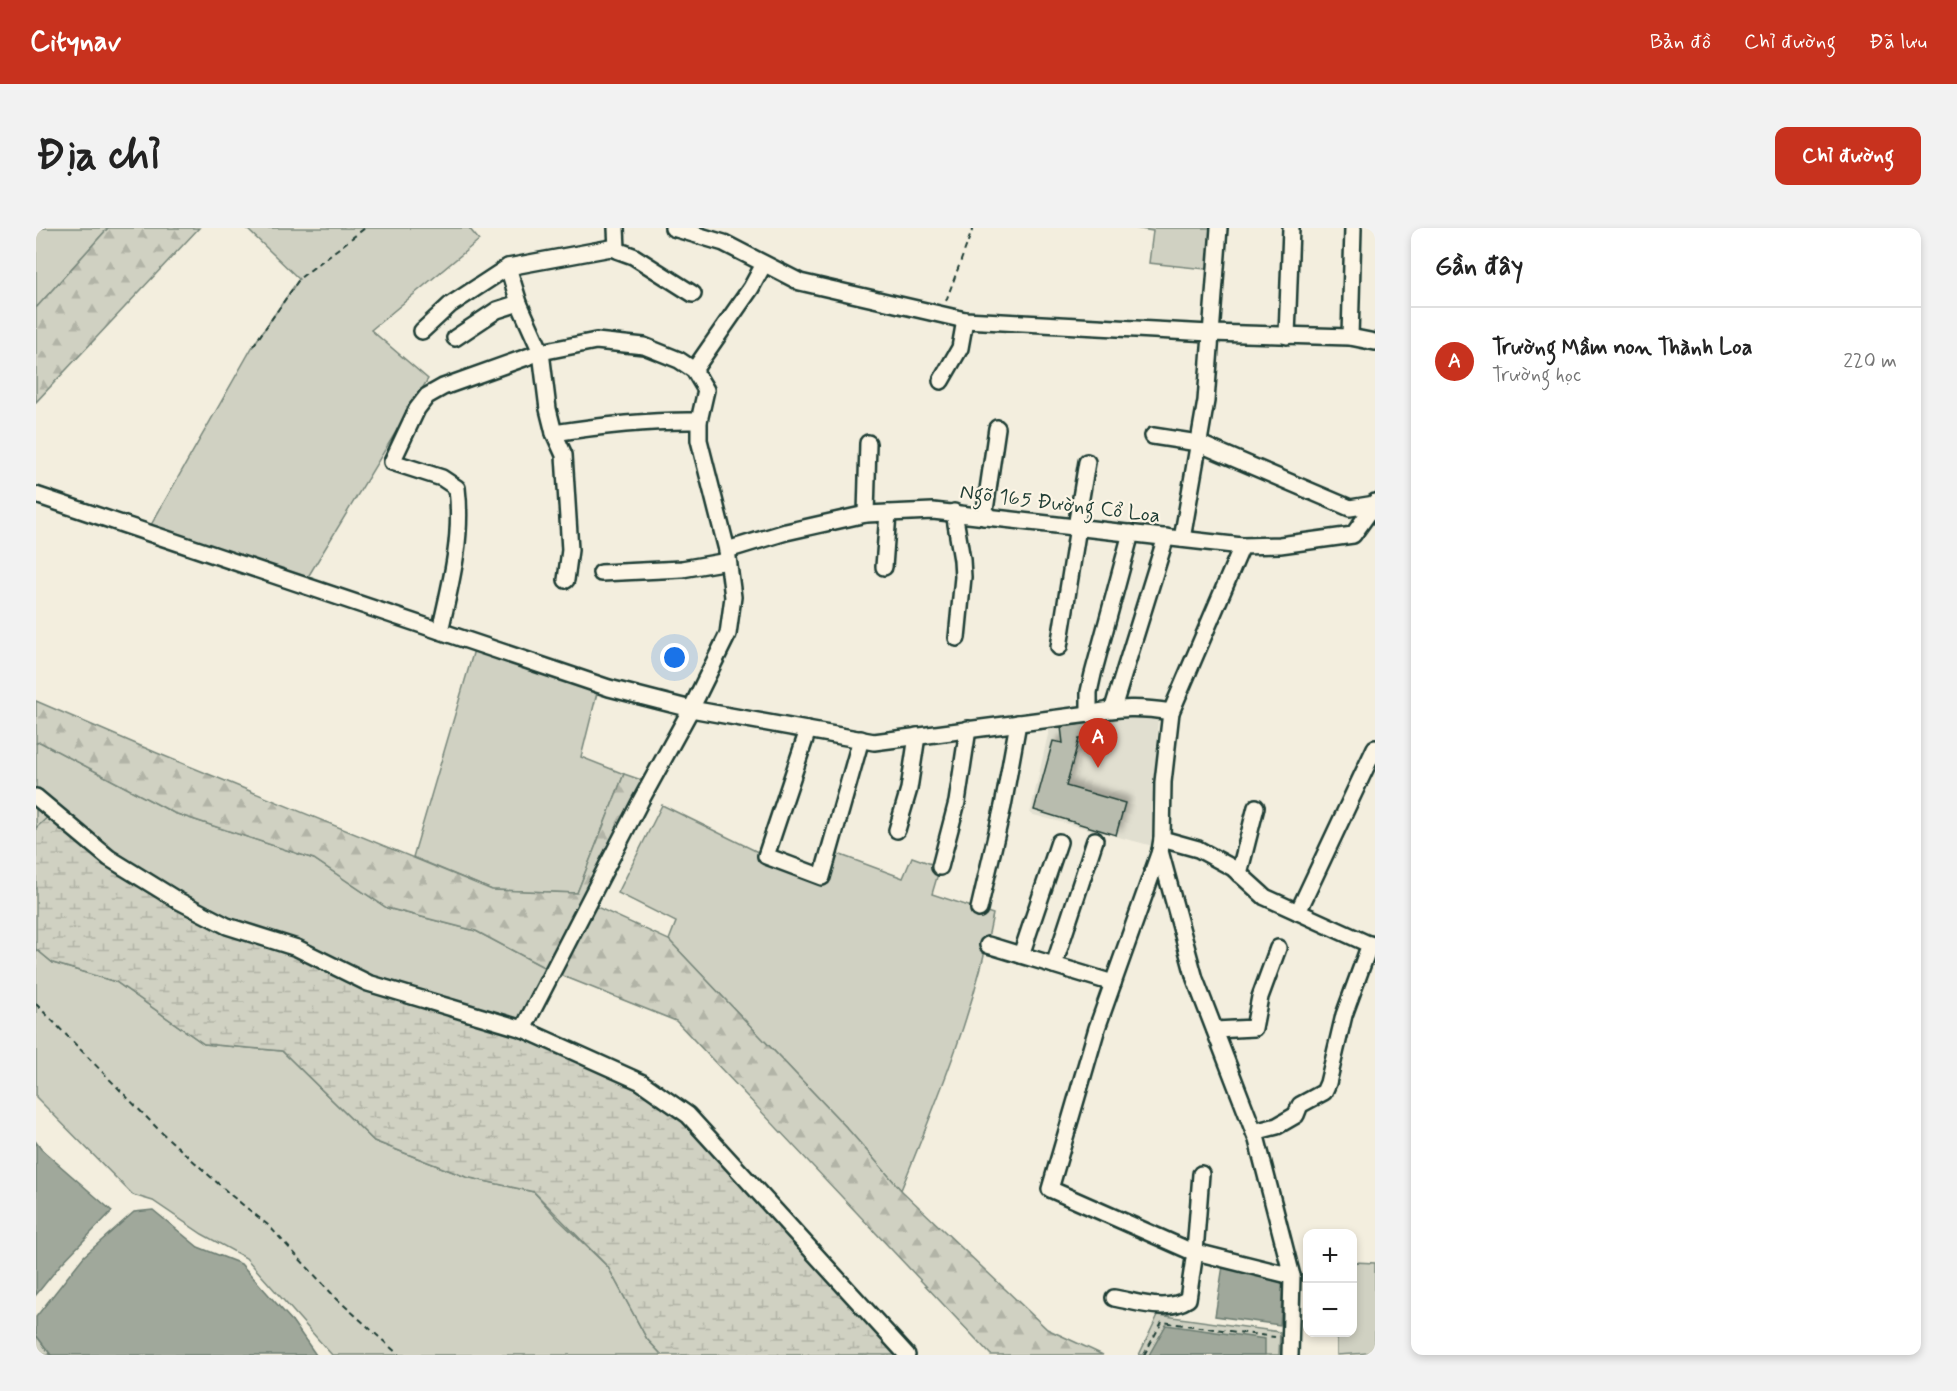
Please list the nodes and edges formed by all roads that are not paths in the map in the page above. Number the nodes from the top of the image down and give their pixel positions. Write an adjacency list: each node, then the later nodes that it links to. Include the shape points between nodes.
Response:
1 (616, 228): 6 (street)
2 (673, 228): 7 (street, via 724,243)
3 (1219, 228): 13 (street)
4 (1291, 228): 14 (street)
5 (1353, 228): 15 (street)
6 (617, 249): 8 (street); 9 (street)
7 (764, 264): 11 (street, via 800,282); 19 (street)
8 (508, 267): 10 (street); 12 (street, via 450,305)
9 (693, 294)
10 (519, 303): 16 (street, via 497,310); 18 (street)
11 (965, 320): 13 (street); 20 (street, via 960,348)
12 (422, 331)
13 (1210, 333): 14 (street); 26 (street, via 1206,401)
14 (1287, 336): 15 (street)
15 (1350, 337): 17 (street)
16 (455, 338)
17 (1375, 342)
18 (541, 352): 19 (street, via 596,341 645,346); 23 (street); 43 (street, via 427,396 392,462 442,478 457,488 455,564)
19 (694, 370): 21 (street, via 706,390)
20 (941, 381)
21 (699, 421): 23 (street, via 610,424); 39 (street, via 699,440)
22 (997, 428): 33 (street)
23 (554, 433): 42 (street, via 564,455 570,550)
24 (1153, 436): 26 (street)
25 (868, 443): 32 (street)
26 (1198, 443): 29 (street, via 1350,508); 37 (street)
27 (1087, 462): 34 (street)
28 (36, 495): 43 (street)
29 (1375, 503): 38 (street, Ngõ 165 Đường Cổ Loa, via 1353,535)
30 (954, 512): 31 (street, Ngõ 165 Đường Cổ Loa); 33 (street, Ngõ 165 Đường Cổ Loa); 44 (street, via 963,560)
31 (888, 513): 32 (street, Ngõ 165 Đường Cổ Loa); 40 (street)
32 (866, 514): 39 (street, Ngõ 165 Đường Cổ Loa, via 786,532)
33 (984, 517): 34 (street, Ngõ 165 Đường Cổ Loa)
34 (1077, 527): 35 (street, Ngõ 165 Đường Cổ Loa); 45 (street)
35 (1131, 533): 36 (street, Ngõ 165 Đường Cổ Loa); 49 (street, via 1093,674)
36 (1166, 537): 37 (street, Ngõ 165 Đường Cổ Loa); 46 (street)
37 (1182, 539): 38 (street, Ngõ 165 Đường Cổ Loa)
38 (1242, 546): 48 (street)
39 (728, 555): 41 (street, Ngõ 165 Đường Cổ Loa, via 682,568); 47 (street, via 733,597 728,634)
40 (884, 567)
41 (601, 573)
42 (566, 580)
43 (440, 631): 47 (street, via 609,688)
44 (957, 638)
45 (1059, 647)
46 (1113, 708): 48 (street, via 1144,707); 49 (street)
47 (691, 709): 52 (street); 72 (street)
48 (1171, 712): 61 (street)
49 (1089, 714): 50 (street)
50 (1018, 723): 51 (street); 64 (street)
51 (968, 729): 53 (street); 62 (street, via 957,802)
52 (808, 730): 54 (street); 54 (street, via 766,856 822,877)
53 (917, 736): 54 (street, via 874,742); 58 (street, via 909,789)
54 (861, 739)
55 (1375, 748): 65 (street)
56 (36, 797): 72 (street, via 109,858 227,926 297,948 368,983)
57 (1256, 807): 63 (street)
58 (897, 830)
59 (1095, 840): 70 (street)
60 (1059, 842): 69 (street)
61 (1161, 845): 63 (street, via 1198,849); 71 (street); 73 (street, via 1195,979)
62 (940, 867)
63 (1239, 874): 65 (street, via 1265,897)
64 (979, 909)
65 (1298, 912): 67 (street)
66 (988, 945): 69 (street)
67 (1372, 946): 74 (street, via 1344,1015 1324,1092 1300,1105 1296,1115 1277,1126)
68 (1278, 948): 73 (street, via 1260,997 1254,1028)
69 (1021, 955): 70 (street)
70 (1054, 965): 71 (street)
71 (1113, 983): 76 (street, via 1050,1189)
72 (523, 1029): 79 (street, via 641,1082 688,1115)
73 (1215, 1030): 74 (street)
74 (1254, 1132): 77 (street)
75 (1201, 1174): 76 (street)
76 (1195, 1252): 77 (street); 78 (street, via 1188,1299 1178,1305)
77 (1292, 1276): 80 (street)
78 (1114, 1298)
79 (907, 1355)
80 (1290, 1355)

